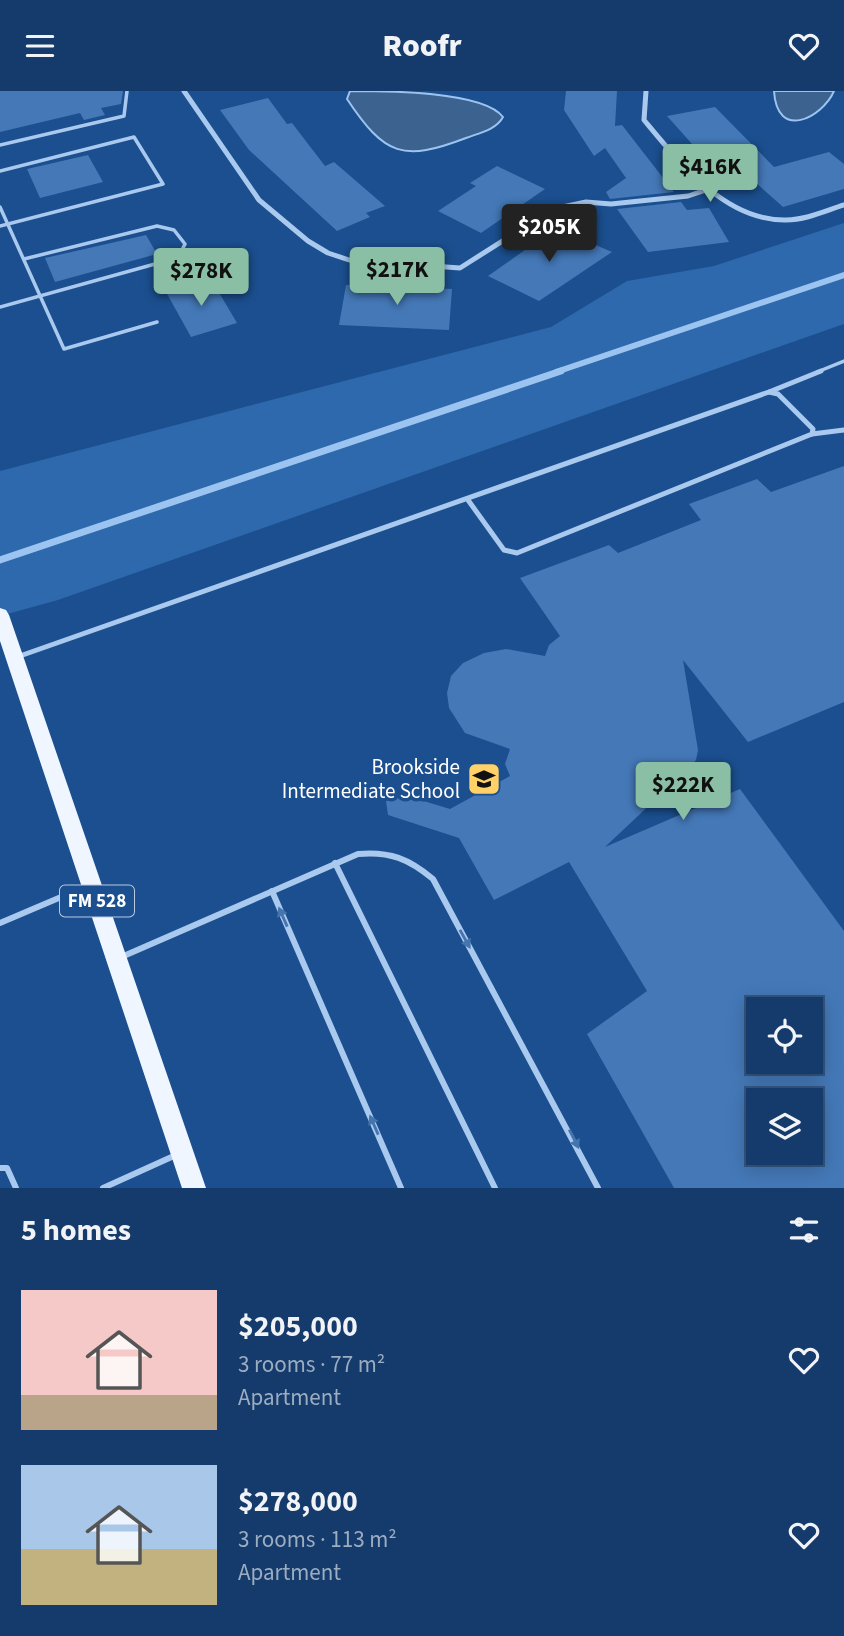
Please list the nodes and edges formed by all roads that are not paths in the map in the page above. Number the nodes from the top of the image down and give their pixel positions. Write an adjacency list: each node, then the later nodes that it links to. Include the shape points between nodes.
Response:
1 (127, 91): 4 (lane, via 124,116)
2 (184, 91): 6 (street, via 259,200 308,241 349,260 460,268 553,209 586,202 688,196)
3 (646, 91): 6 (street, via 644,120 684,168)
4 (0, 145)
5 (0, 170): 9 (lane, via 134,137 163,184)
6 (709, 189): 7 (street, via 754,215 771,219 786,220)
7 (844, 205)
8 (0, 207): 9 (lane)
9 (8, 224): 10 (lane); 11 (lane)
10 (0, 226)
11 (24, 259): 12 (lane); 12 (lane, via 148,227 164,226 183,238 183,251 173,259)
12 (40, 296): 13 (lane); 14 (lane, via 64,349)
13 (0, 307)
14 (157, 322)
15 (844, 361): 16 (lane)
16 (769, 392): 18 (lane, via 778,394 813,429); 19 (lane)
17 (844, 430): 18 (lane)
18 (812, 435): 19 (lane, via 517,553 504,550)
19 (468, 500): 21 (lane)
20 (0, 615): 21 (main road, FM 528)
21 (8, 648): 23 (main road, FM 528)
22 (335, 863): 24 (lane); 33 (lane); 34 (lane, one-way to 34, via 382,851 413,862 433,879)
23 (91, 884): 25 (lane); 26 (main road, FM 528)
24 (272, 891): 26 (lane); 32 (lane, one-way to 24)
25 (0, 923)
26 (117, 959): 27 (main road, FM 528)
27 (182, 1152): 30 (lane); 31 (main road, FM 528)
28 (0, 1168): 29 (lane, via 7,1168)
29 (16, 1188)
30 (103, 1188)
31 (194, 1188)
32 (401, 1188)
33 (495, 1188)
34 (598, 1188)

